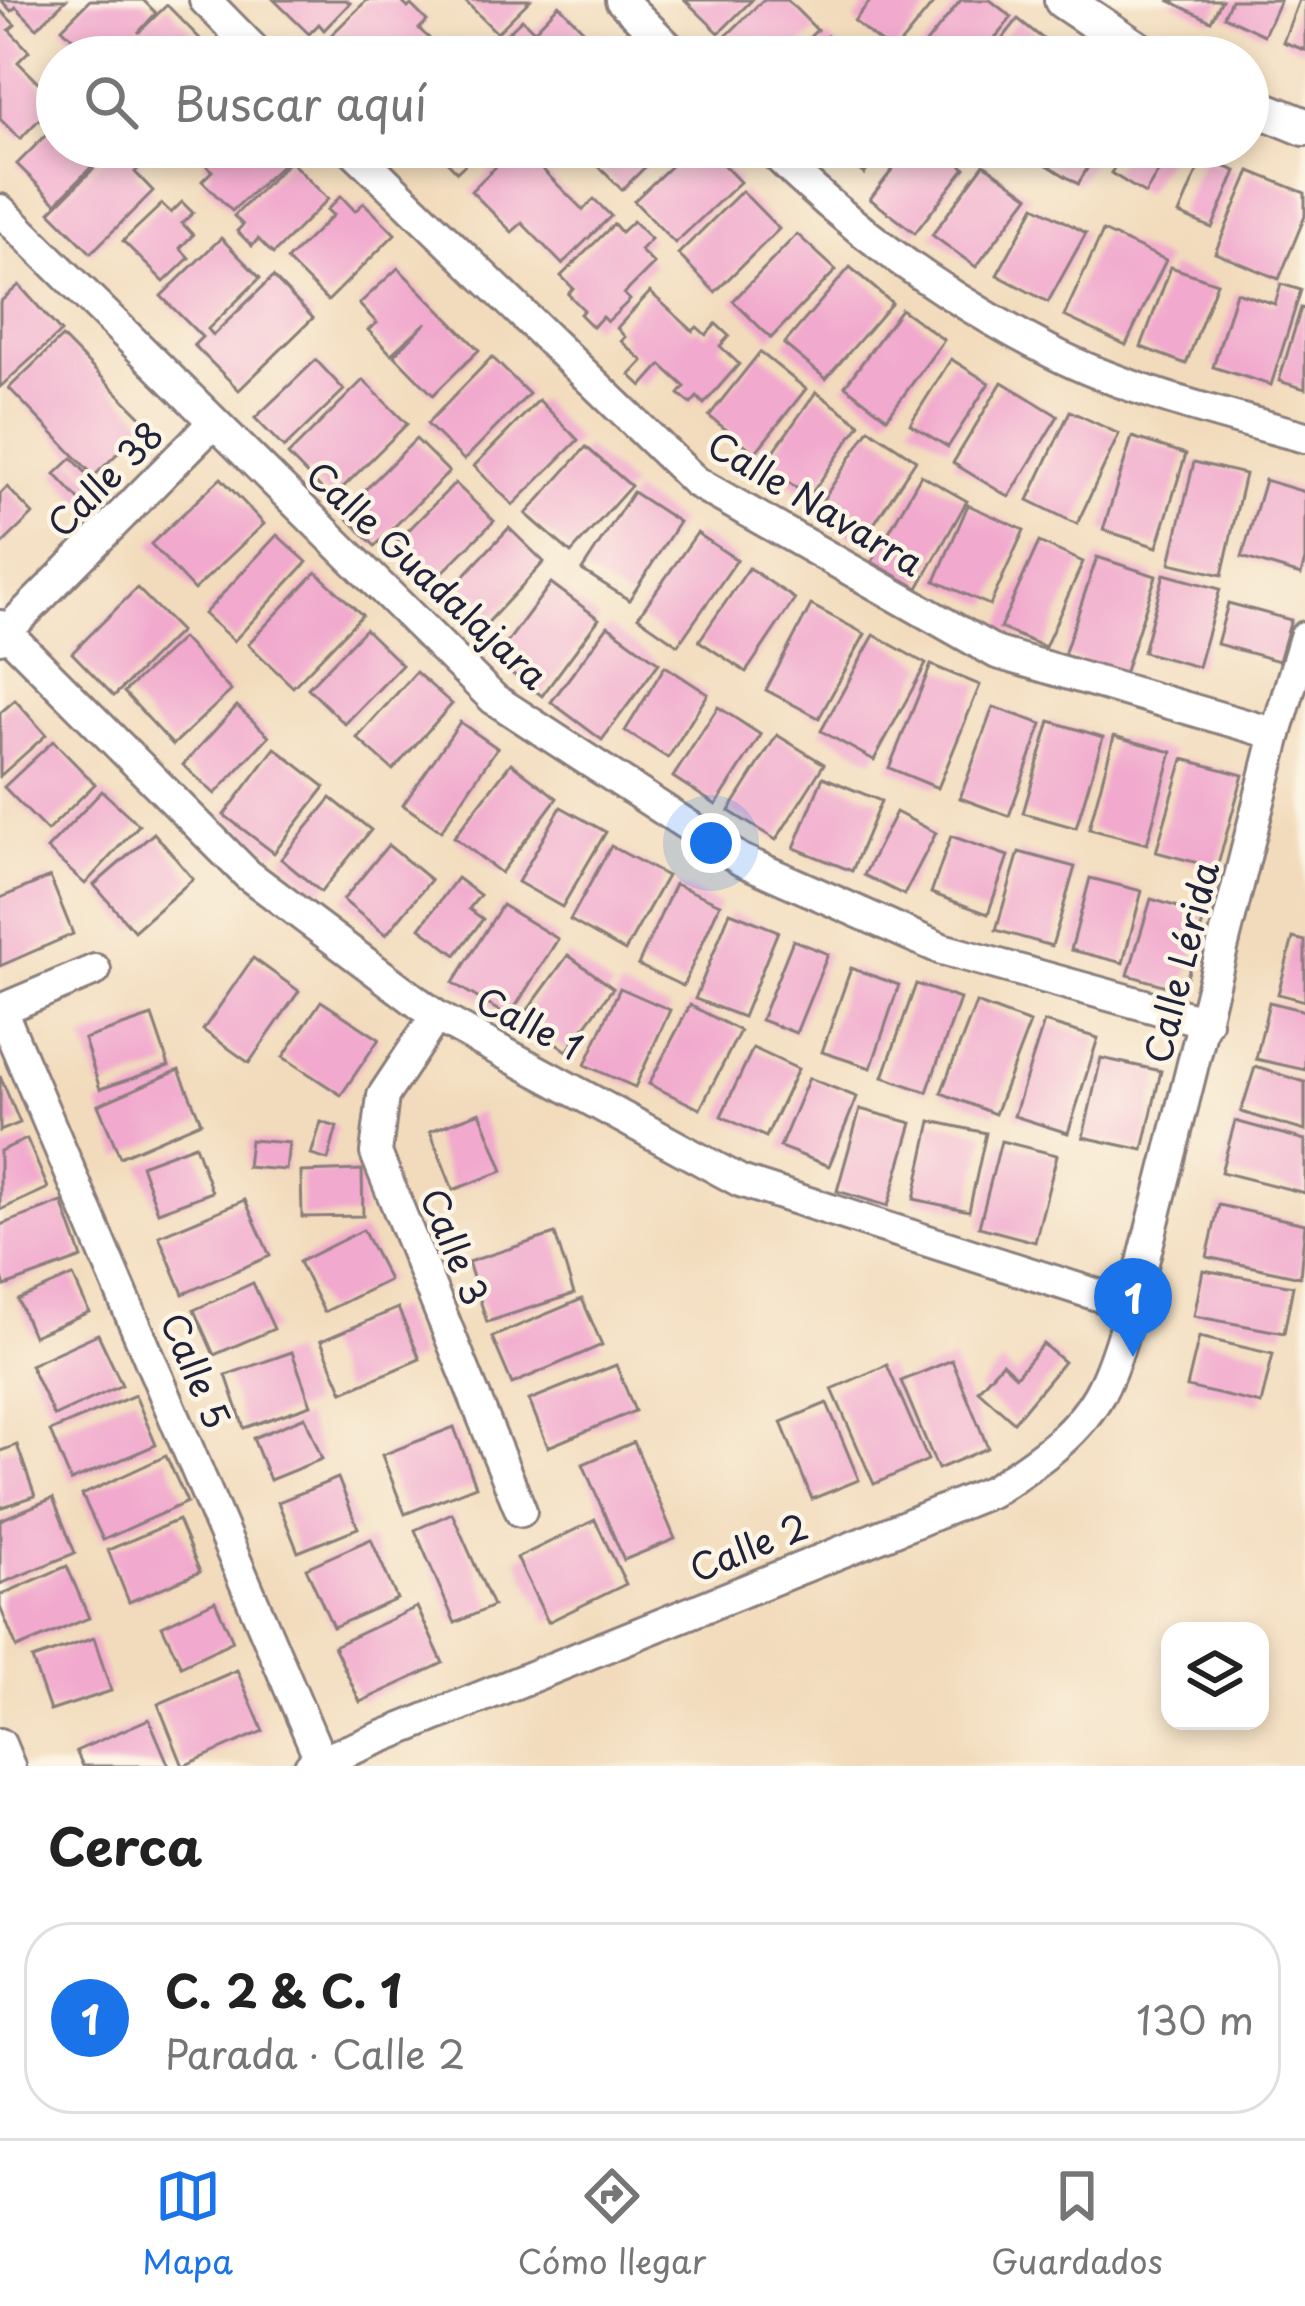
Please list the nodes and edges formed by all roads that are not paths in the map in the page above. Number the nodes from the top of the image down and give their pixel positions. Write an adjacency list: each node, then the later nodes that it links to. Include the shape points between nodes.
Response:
1 (205, 0): 4 (street)
2 (621, 0): 5 (street)
3 (1063, 0): 6 (street)
4 (240, 36)
5 (657, 36)
6 (1117, 36)
7 (1269, 112): 8 (street)
8 (1305, 127)
9 (372, 168): 16 (street, Calle Navarra, via 696,482 997,652)
10 (789, 168): 13 (street, via 937,288 1055,354 1202,410)
11 (0, 210): 12 (street, Calle Guadalajara)
12 (212, 424): 14 (street, Calle 38); 20 (street, Calle Guadalajara, via 494,700 741,860 942,949)
13 (1305, 437)
14 (2, 632): 19 (street, Calle 1, via 247,874)
15 (1305, 637): 16 (street, Calle Lérida)
16 (1276, 734): 20 (street, Calle Lérida)
17 (94, 970): 18 (street)
18 (0, 1010): 24 (street, Calle 5)
19 (436, 1016): 21 (street, Calle 1, via 740,1180); 22 (street, Calle 3, via 383,1096 376,1153)
20 (1206, 1022): 21 (street, Calle Lérida)
21 (1132, 1306): 24 (street, Calle 2, via 1103,1389 1072,1430 992,1491)
22 (520, 1511)
23 (0, 1744): 25 (street)
24 (318, 1765)
25 (9, 1766)

